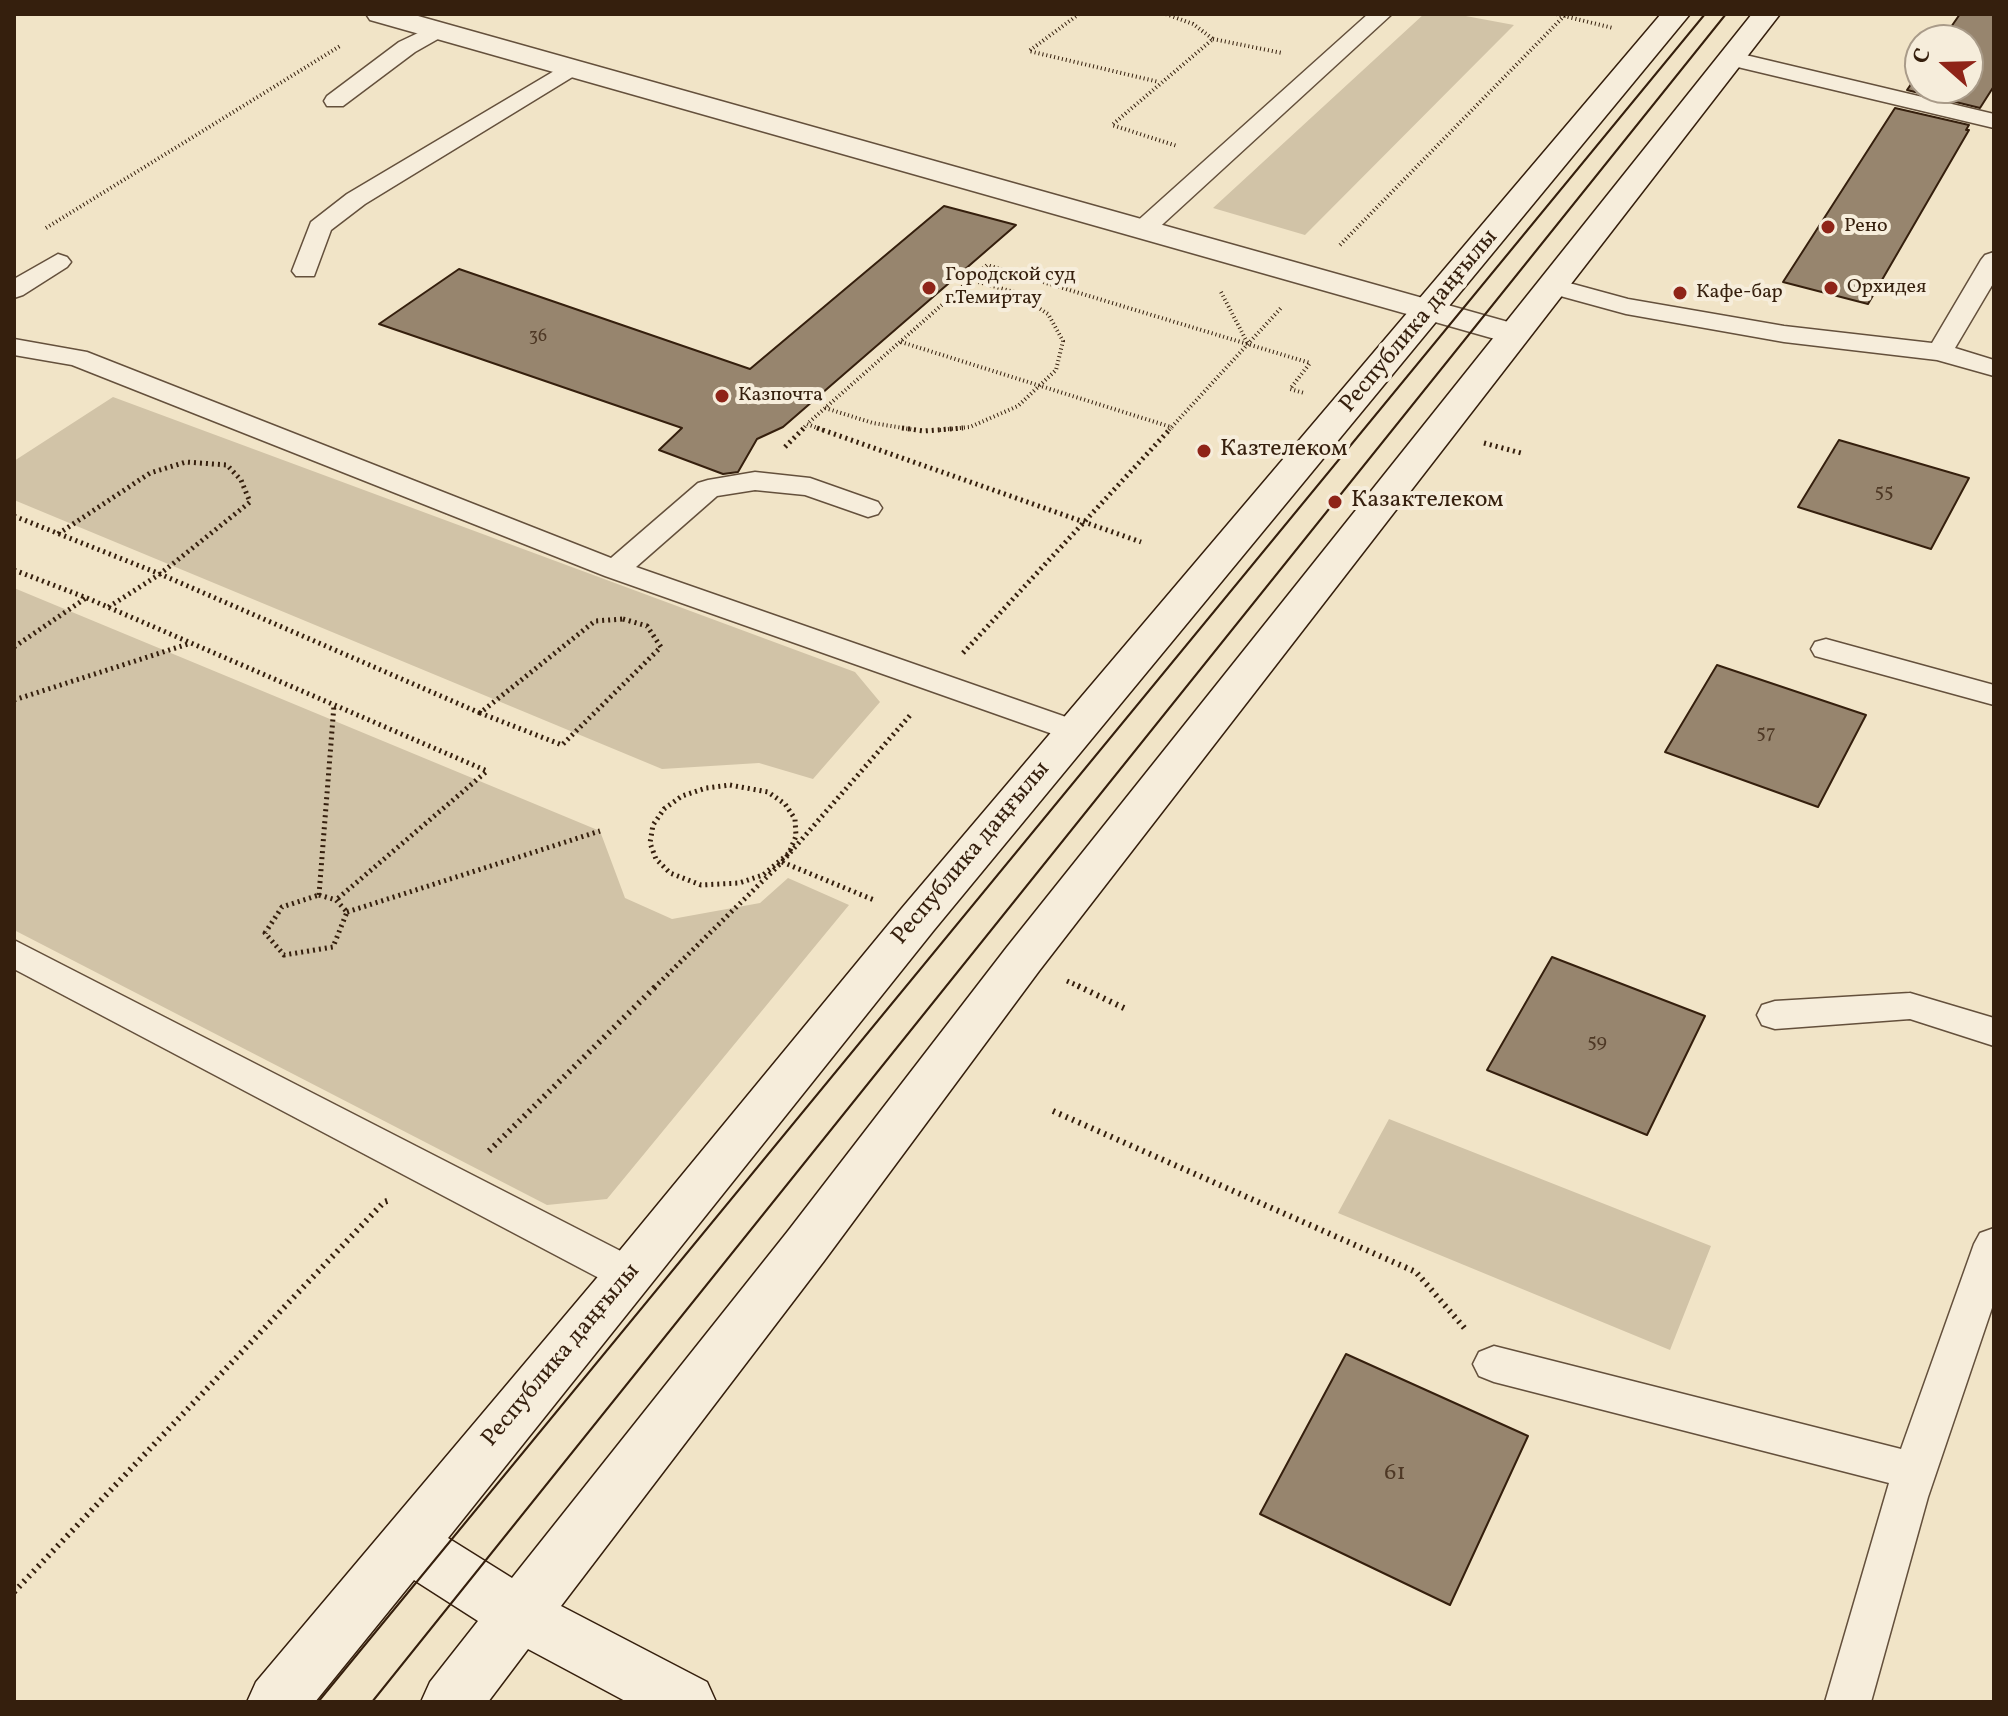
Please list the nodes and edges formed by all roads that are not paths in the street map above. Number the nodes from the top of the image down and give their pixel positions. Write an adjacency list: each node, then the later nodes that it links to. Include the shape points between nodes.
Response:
1 (1381, 14): 10 (lane)
2 (1676, 14): 16 (main road, Республика даңғылы)
3 (1766, 14): 6 (main road)
4 (384, 15): 5 (main road)
5 (437, 30): 7 (main road); 8 (lane)
6 (1733, 59): 9 (lane); 14 (main road)
7 (571, 68): 10 (main road); 13 (lane, via 356,199 320,227)
8 (335, 101)
9 (1994, 121)
10 (1143, 229): 16 (main road)
11 (1994, 260): 19 (lane)
12 (58, 262): 15 (lane)
13 (305, 271)
14 (1551, 286): 17 (main road); 19 (lane, via 1626,306 1784,334)
15 (14, 290)
16 (1431, 310): 17 (main road); 25 (main road, Республика даңғылы)
17 (1514, 334): 34 (main road, via 1023,959)
18 (14, 347): 22 (lane, via 78,358)
19 (1940, 352): 20 (lane)
20 (1994, 368)
21 (868, 508): 22 (lane, via 810,487 755,481 708,489)
22 (615, 570): 25 (lane)
23 (1826, 649): 24 (lane)
24 (1994, 695)
25 (1075, 731): 30 (main road, Республика даңғылы)
26 (14, 953): 30 (lane)
27 (1775, 1015): 28 (lane, via 1910,1006)
28 (1994, 1032)
29 (1994, 1244): 32 (lane)
30 (630, 1275): 33 (main road, Республика даңғылы)
31 (1494, 1364): 32 (lane)
32 (1915, 1471): 38 (lane)
33 (407, 1544): 34 (main road); 35 (main road, Республика даңғылы)
34 (519, 1614): 36 (main road); 37 (main road)
35 (277, 1702)
36 (451, 1702)
37 (686, 1702)
38 (1848, 1702)

